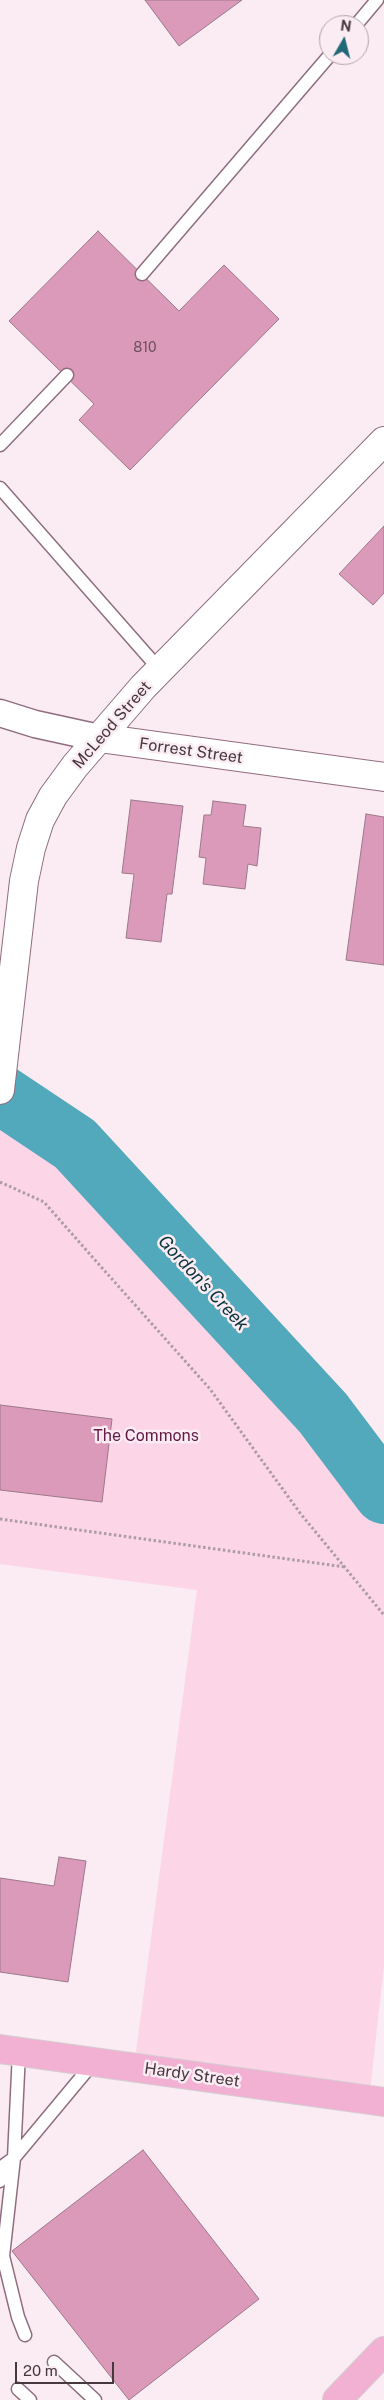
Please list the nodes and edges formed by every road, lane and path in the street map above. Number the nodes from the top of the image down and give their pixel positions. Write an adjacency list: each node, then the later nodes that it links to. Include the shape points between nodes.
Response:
1 (377, 0): 2 (lane)
2 (364, 15)
3 (321, 65): 4 (lane)
4 (142, 274)
5 (66, 375): 7 (lane)
6 (384, 441): 9 (main road, McLeod Street)
7 (0, 445)
8 (0, 488): 9 (lane)
9 (160, 670): 11 (main road, McLeod Street)
10 (0, 713): 11 (street, Forrest Street)
11 (99, 738): 12 (main road, Forrest Street); 13 (main road, McLeod Street, via 53,796 40,820 31,848 24,881)
12 (384, 777)
13 (0, 1090)
14 (0, 1182): 16 (path, via 44,1202 210,1389 300,1513)
15 (0, 1519): 16 (path)
16 (345, 1567): 17 (path)
17 (384, 1615)
18 (10, 2050): 19 (main road, Hardy Street); 21 (lane)
19 (94, 2062): 20 (main road, Hardy Street); 21 (lane)
20 (384, 2102)
21 (14, 2158): 22 (lane); 23 (lane); 24 (lane, via 3,2256)
22 (0, 2168)
23 (0, 2180)
24 (25, 2335)
25 (384, 2351): 31 (main road)
26 (54, 2362): 30 (lane)
27 (384, 2376): 31 (main road)
28 (18, 2389): 29 (lane)
29 (30, 2400)
30 (95, 2400)
31 (338, 2400)

